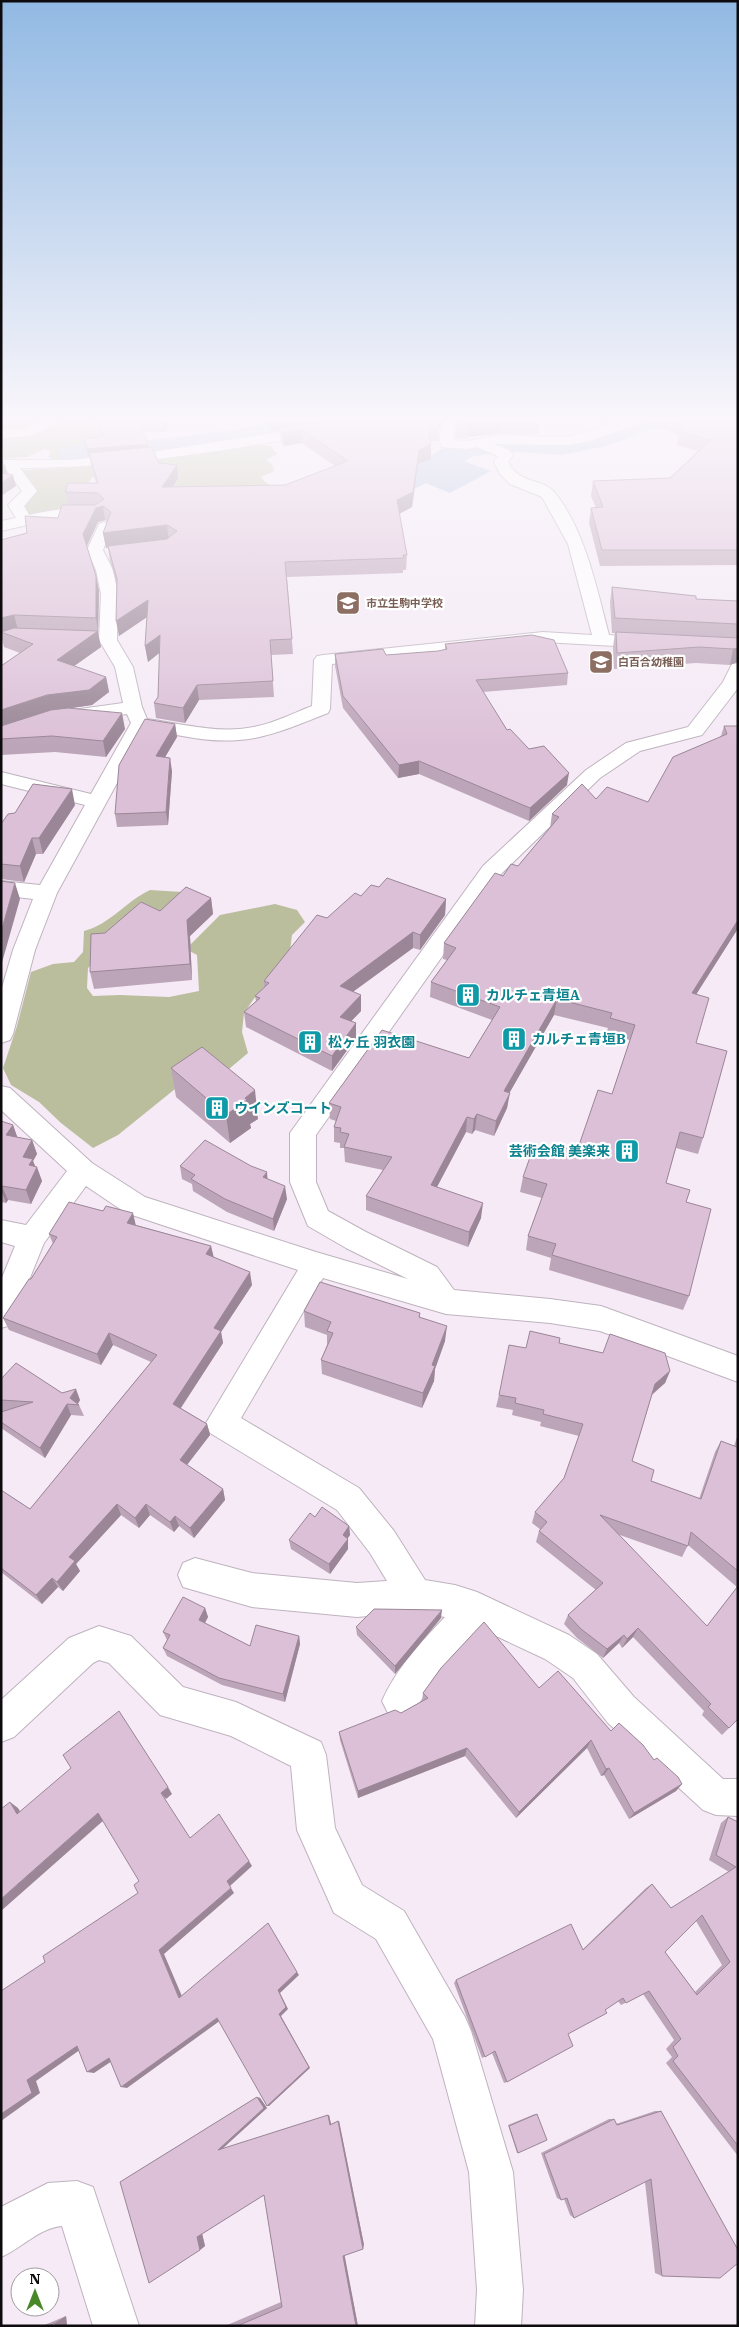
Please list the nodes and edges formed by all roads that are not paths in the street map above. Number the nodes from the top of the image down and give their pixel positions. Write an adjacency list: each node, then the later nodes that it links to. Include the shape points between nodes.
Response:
1 (99, 530): 6 (street, via 95,550 104,558 111,621 99,640 124,667)
2 (569, 530): 3 (street)
3 (602, 640): 4 (street); 6 (street, via 543,637 323,660 321,709 251,733 218,734)
4 (670, 644)
5 (738, 668): 18 (street, via 732,683 695,731 633,747 609,763 491,871 303,1133 303,1182 318,1218 427,1275)
6 (137, 715): 7 (street, via 51,719); 9 (street)
7 (1, 735)
8 (1, 778): 9 (street)
9 (98, 802): 11 (street)
10 (1, 888): 11 (street)
11 (46, 893): 12 (street, via 24,950)
12 (1, 1034)
13 (1, 1095): 14 (street)
14 (83, 1170): 16 (street); 17 (street, via 136,1205)
15 (1, 1231): 16 (street)
16 (32, 1238): 19 (street)
17 (316, 1264): 18 (street); 22 (street, via 221,1423 348,1499 382,1542)
18 (446, 1302): 20 (street, via 601,1319)
19 (1, 1316)
20 (738, 1369)
21 (195, 1575): 22 (street, via 252,1590 357,1600)
22 (415, 1595): 23 (street)
23 (477, 1609): 24 (street, via 420,1670); 26 (street, via 557,1647 585,1666 621,1710 716,1797)
24 (400, 1701)
25 (1, 1724): 29 (street, via 81,1650 99,1644 119,1648 173,1702 236,1720 308,1755 316,1830 348,1899 390,1926 451,2031 491,2172 500,2290)
26 (738, 1798)
27 (1, 2235): 28 (street, via 12,2225 48,2205 77,2203)
28 (116, 2326)
29 (498, 2326)

